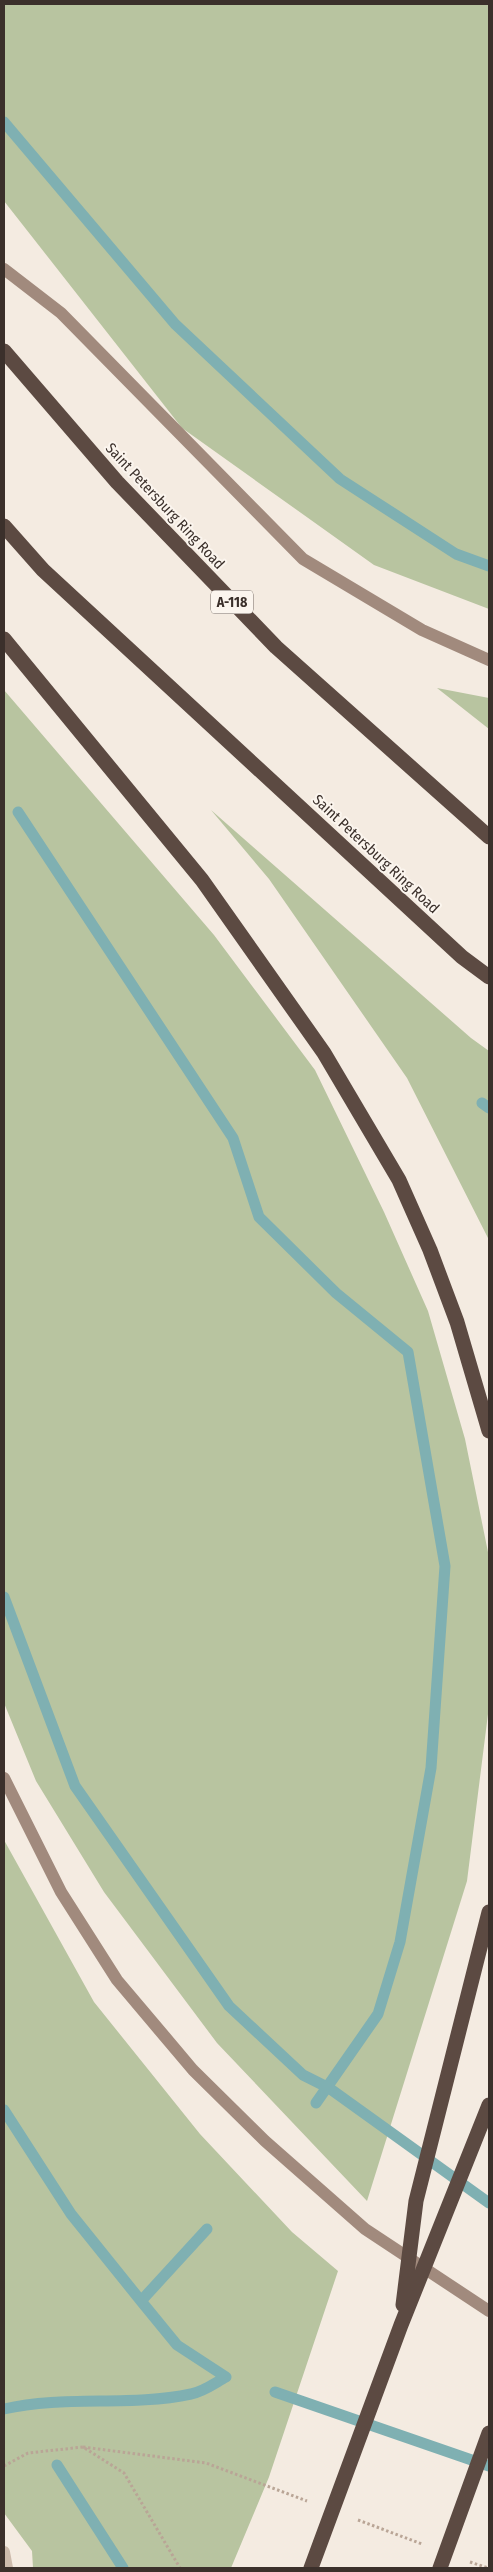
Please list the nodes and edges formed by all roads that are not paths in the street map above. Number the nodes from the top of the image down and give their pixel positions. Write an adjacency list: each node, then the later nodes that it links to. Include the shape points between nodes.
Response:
1 (4, 269): 5 (main road, via 61,313 303,559 422,630)
2 (4, 351): 6 (highway, Saint Petersburg Ring Road / А-118, via 117,482 276,647)
3 (4, 526): 7 (highway, Saint Petersburg Ring Road, via 50,576 462,957)
4 (4, 639): 8 (highway, via 202,880 324,1053 399,1180 430,1250 457,1322)
5 (489, 660)
6 (489, 837)
7 (489, 977)
8 (489, 1431)
9 (4, 1778): 12 (main road, via 61,1892 117,1980 193,2070 265,2141 366,2229)
10 (489, 1912): 13 (highway, via 416,2200)
11 (489, 2105): 13 (highway)
12 (489, 2311)
13 (401, 2325): 17 (highway)
14 (489, 2434): 18 (highway)
15 (4, 2552): 16 (lane)
16 (7, 2568)
17 (311, 2568)
18 (440, 2568)

